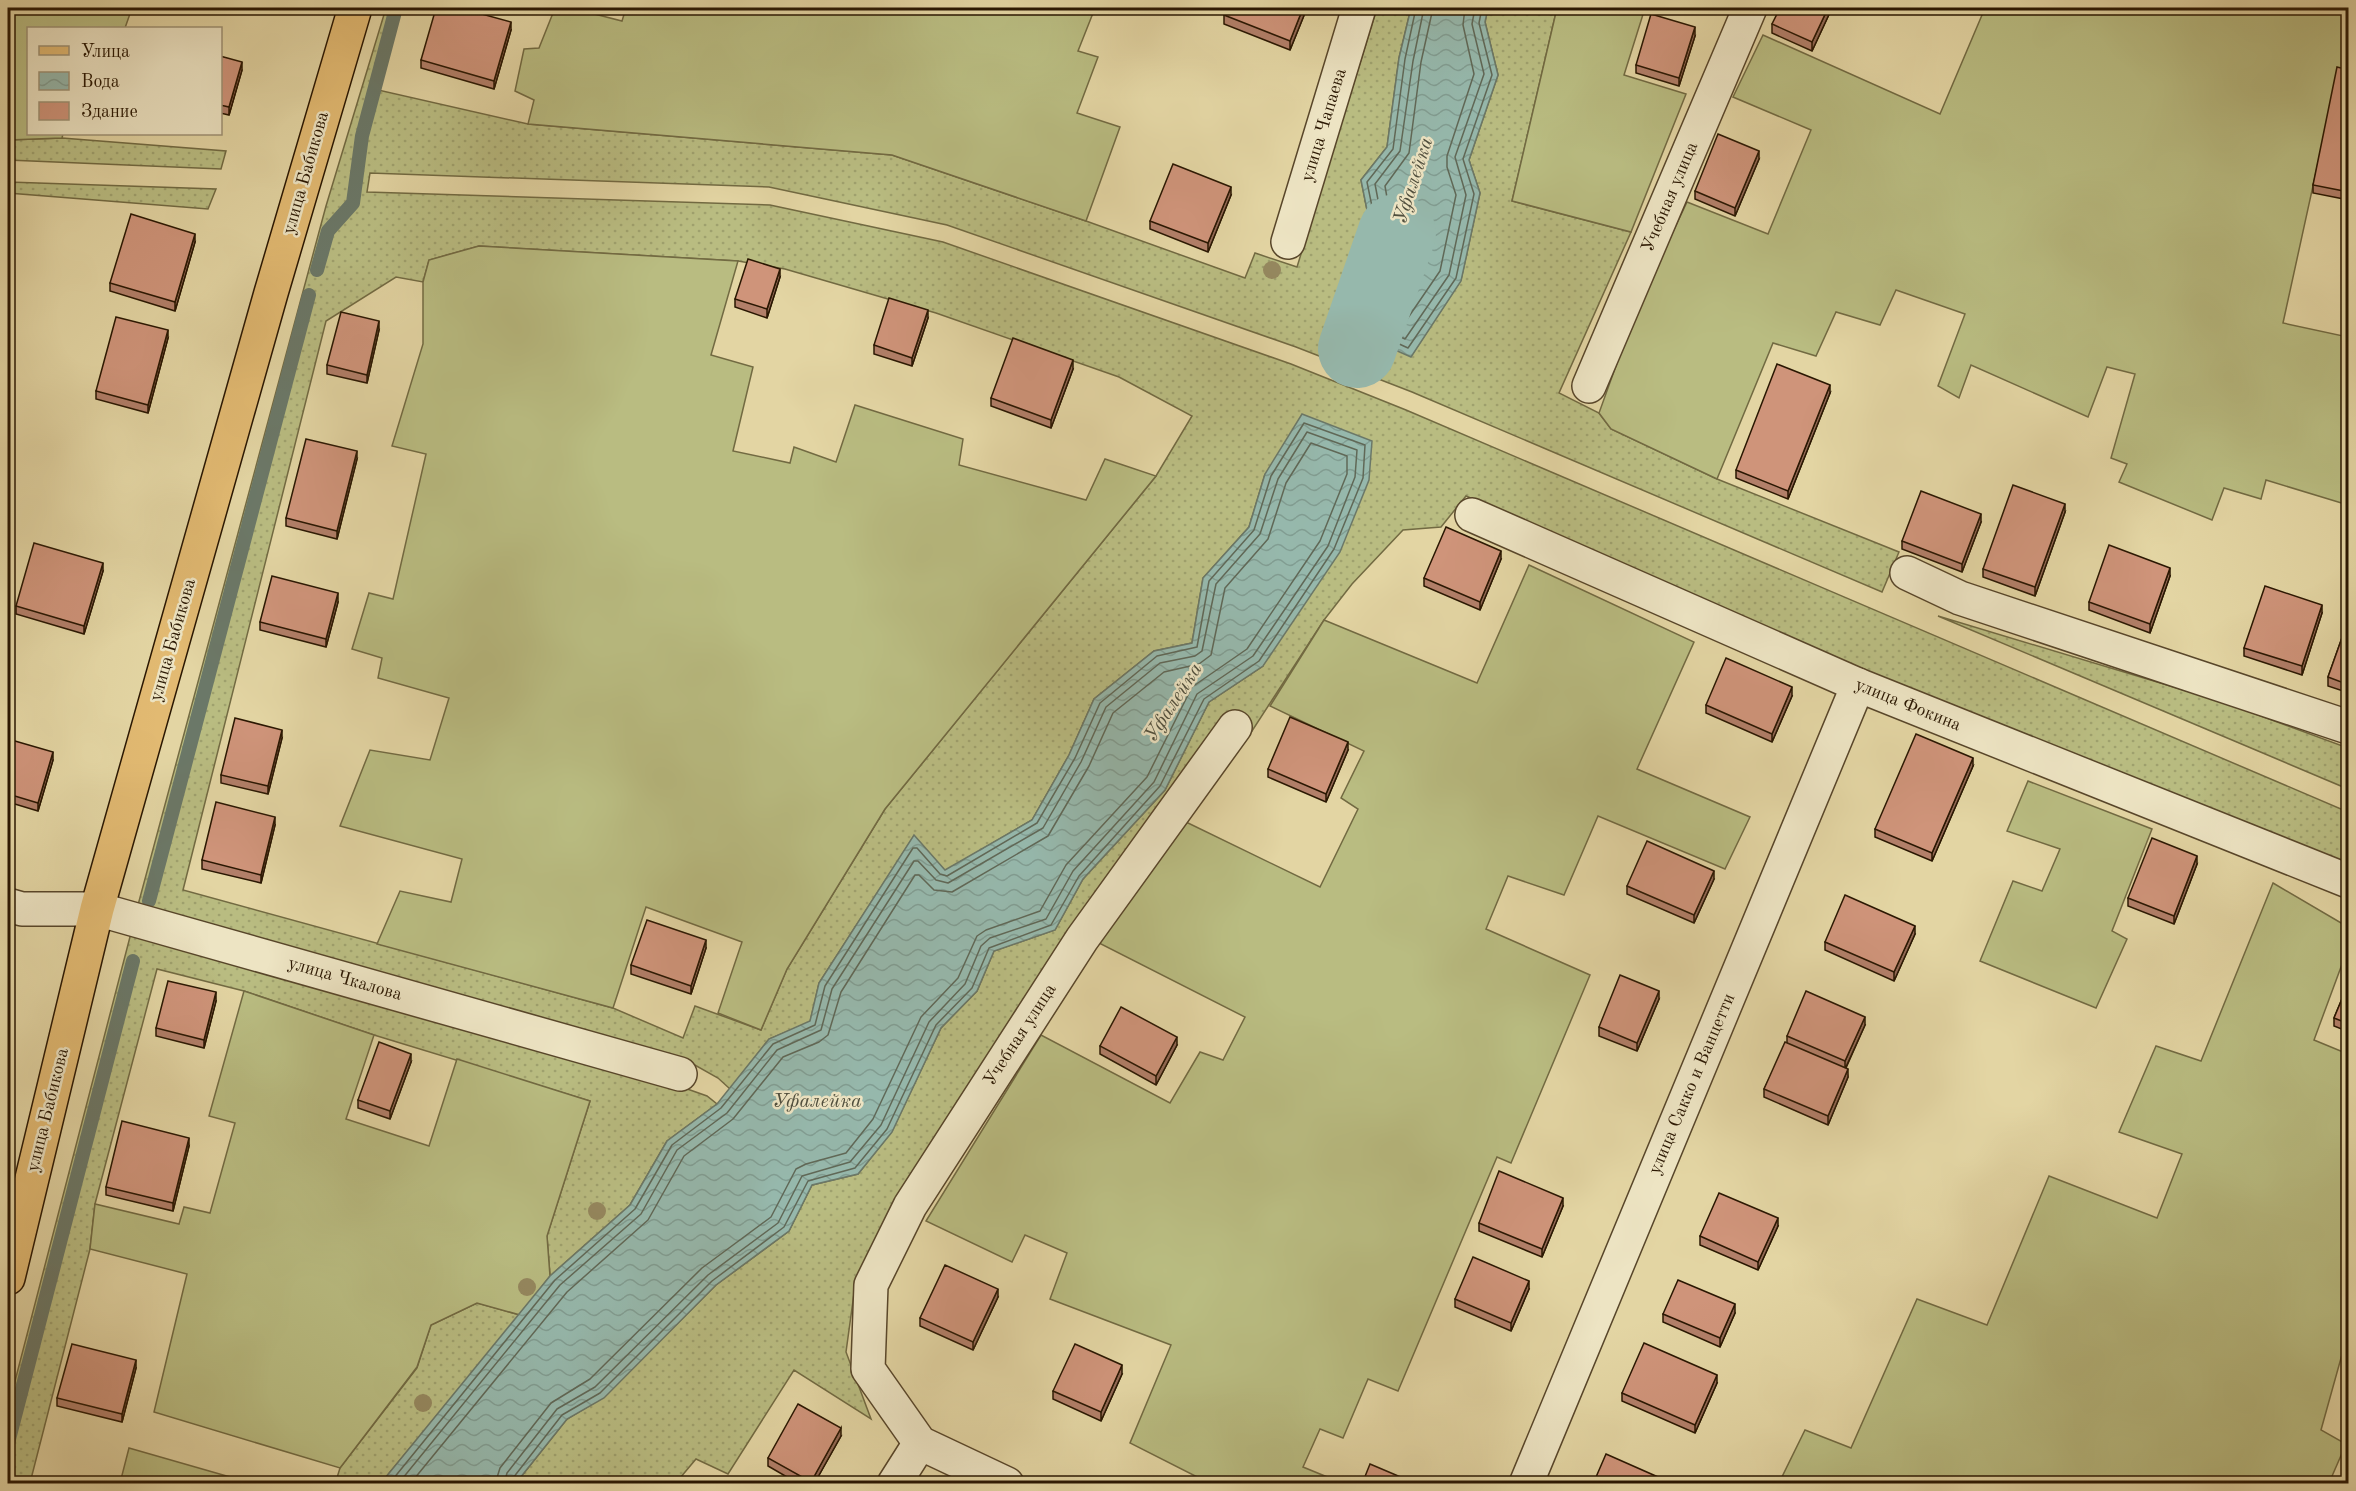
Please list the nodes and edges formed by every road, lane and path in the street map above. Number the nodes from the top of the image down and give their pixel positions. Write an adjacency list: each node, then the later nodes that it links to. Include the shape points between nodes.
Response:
1 (355, 8): 13 (main road, улица Бабикова)
2 (1359, 8): 4 (street, улица Чапаева)
3 (1750, 8): 5 (street, Учебная улица)
4 (1288, 242)
5 (1589, 386)
6 (1472, 515): 8 (street, улица Фокина)
7 (1907, 573): 10 (street, via 1960,598)
8 (1858, 685): 11 (street, улица Фокина); 19 (street, улица Сакко и Ванцетти)
9 (1235, 727): 16 (street, Учебная улица, via 1082,939 910,1206 871,1286 868,1369)
10 (2349, 727)
11 (2349, 881)
12 (8, 905): 13 (street, улица Чкалова, via 22,909)
13 (97, 909): 14 (street, улица Чкалова); 15 (main road, улица Бабикова)
14 (680, 1074)
15 (8, 1278)
16 (920, 1443): 17 (street); 18 (street)
17 (894, 1484)
18 (1007, 1484)
19 (1526, 1484)

